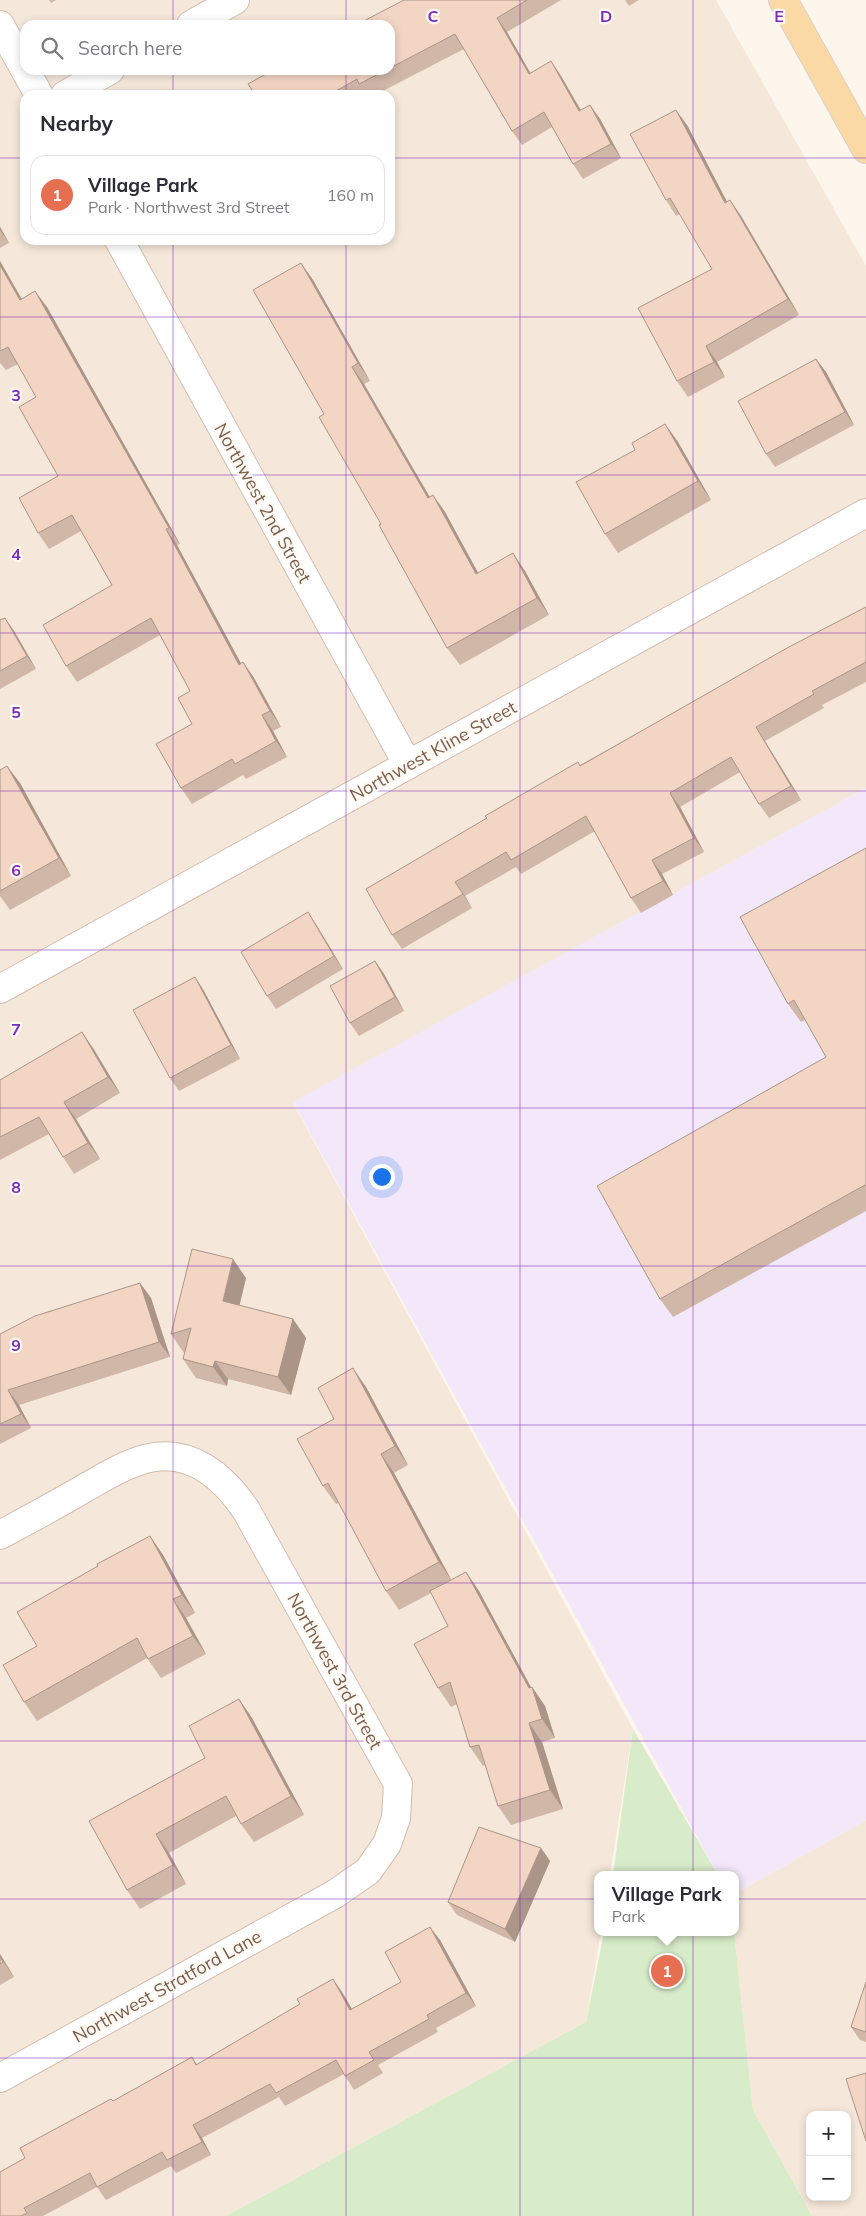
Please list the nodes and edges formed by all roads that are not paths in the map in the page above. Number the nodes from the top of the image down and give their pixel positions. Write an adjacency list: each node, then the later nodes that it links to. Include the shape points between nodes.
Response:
1 (236, 0): 3 (street)
2 (783, 0): 10 (main road)
3 (200, 20)
4 (0, 25): 5 (street)
5 (20, 62)
6 (27, 75): 8 (street)
7 (101, 75): 9 (street)
8 (35, 90)
9 (74, 90)
10 (866, 149)
11 (121, 245): 13 (street, Northwest 2nd Street)
12 (866, 513): 13 (street, Northwest Kline Street)
13 (408, 766): 14 (street, Northwest Kline Street)
14 (0, 989)
15 (0, 1536): 16 (street, Northwest 3rd Street, via 120,1468 145,1459 165,1456 187,1460 204,1467 234,1492 398,1784 396,1818 387,1844 368,1871)
16 (334, 1894): 17 (street, Northwest Stratford Lane)
17 (0, 2078)

